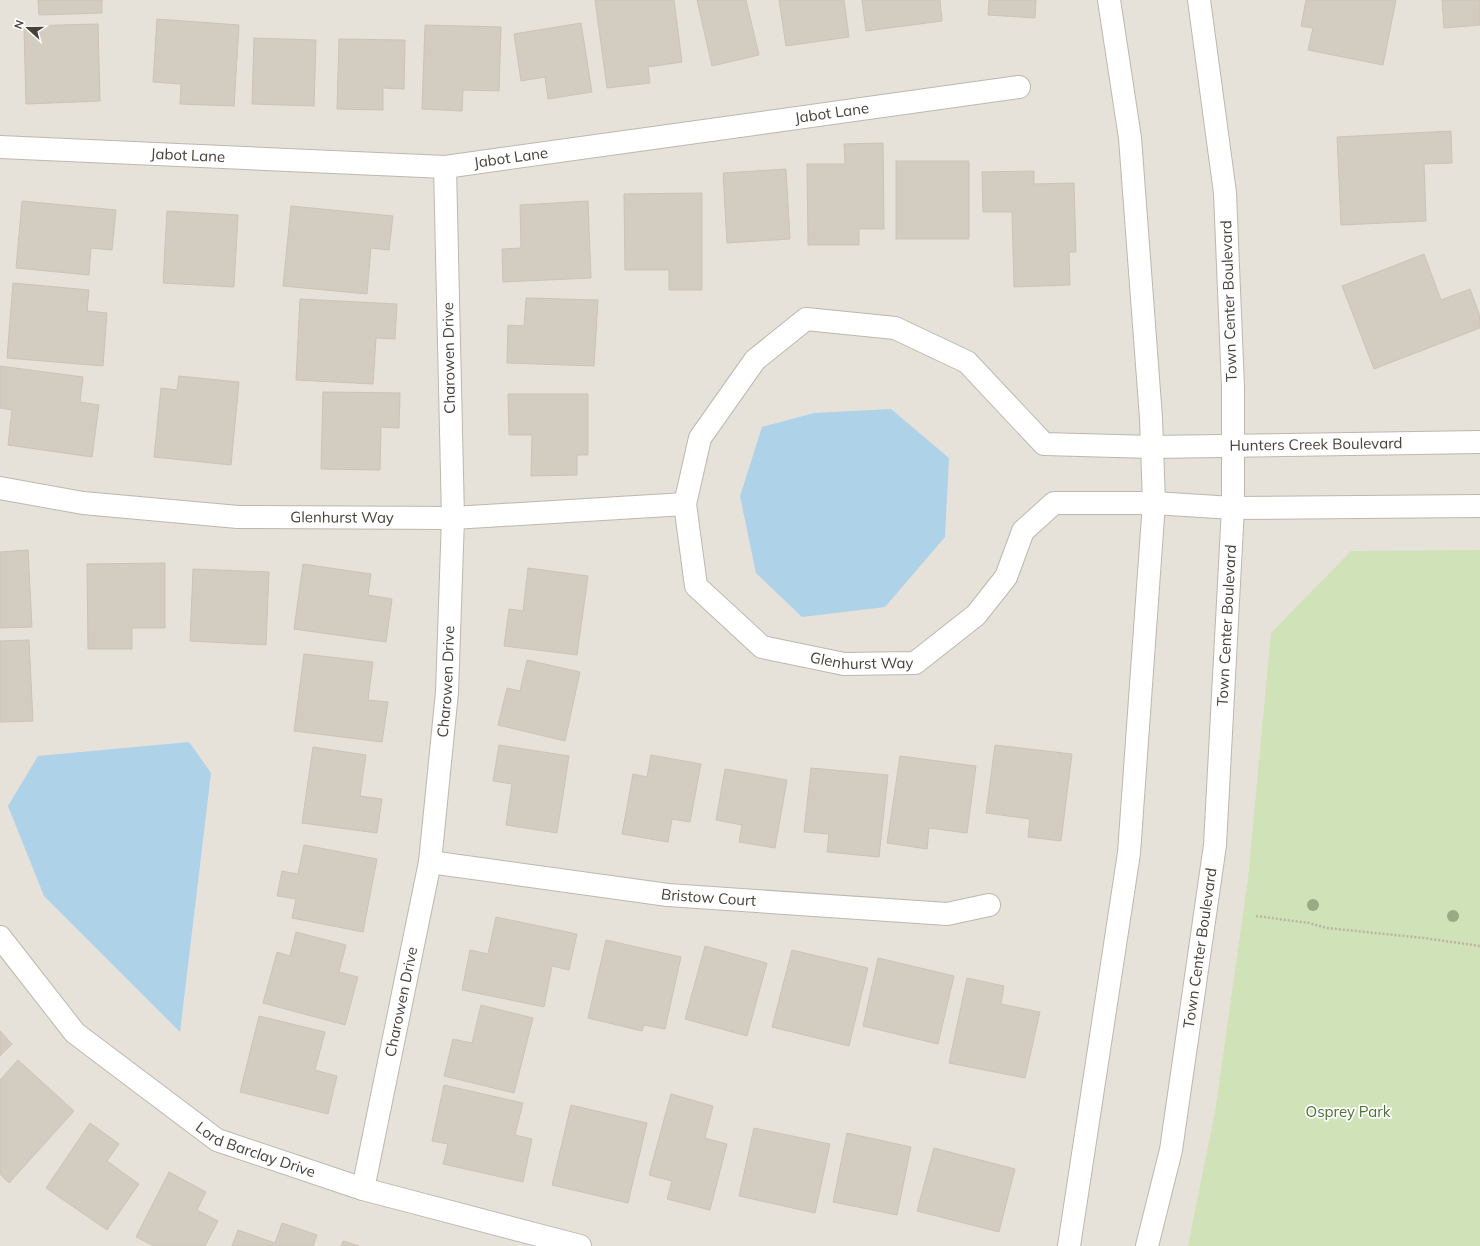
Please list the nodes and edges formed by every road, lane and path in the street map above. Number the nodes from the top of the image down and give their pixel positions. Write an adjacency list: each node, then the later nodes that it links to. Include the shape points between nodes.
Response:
1 (1109, 0): 8 (street, via 1130,138)
2 (1199, 0): 7 (street, Town Center Boulevard, via 1225,193)
3 (1019, 87): 5 (street, Jabot Lane)
4 (0, 147): 5 (street, Jabot Lane)
5 (445, 167): 14 (street, Charowen Drive)
6 (1480, 442): 7 (street, Hunters Creek Boulevard)
7 (1233, 446): 8 (street, Hunters Creek Boulevard); 13 (street, Town Center Boulevard)
8 (1152, 447): 10 (street); 11 (street, Glenhurst Way, via 1044,444 967,362 895,328 806,319 755,360 700,438)
9 (0, 488): 14 (street, Glenhurst Way, via 83,503 238,517)
10 (1154, 503): 11 (street, Glenhurst Way, via 1054,503 1023,531 1006,577 976,615 915,663 844,664 762,647 696,586); 13 (street); 22 (street, via 1129,853)
11 (686, 504): 14 (street, Glenhurst Way)
12 (1480, 506): 13 (street)
13 (1233, 508): 23 (street, Town Center Boulevard, via 1215,845 1171,1150)
14 (453, 518): 15 (street, Charowen Drive, via 447,692)
15 (430, 862): 16 (street, Bristow Court, via 668,895 947,914); 20 (street, Charowen Drive)
16 (989, 904)
17 (1256, 916): 19 (path, via 1327,928)
18 (0, 937): 20 (street, Lord Barclay Drive, via 75,1033 217,1140)
19 (1480, 946)
20 (363, 1189): 21 (street, Lord Barclay Drive)
21 (580, 1246)
22 (1069, 1246)
23 (1147, 1246)

